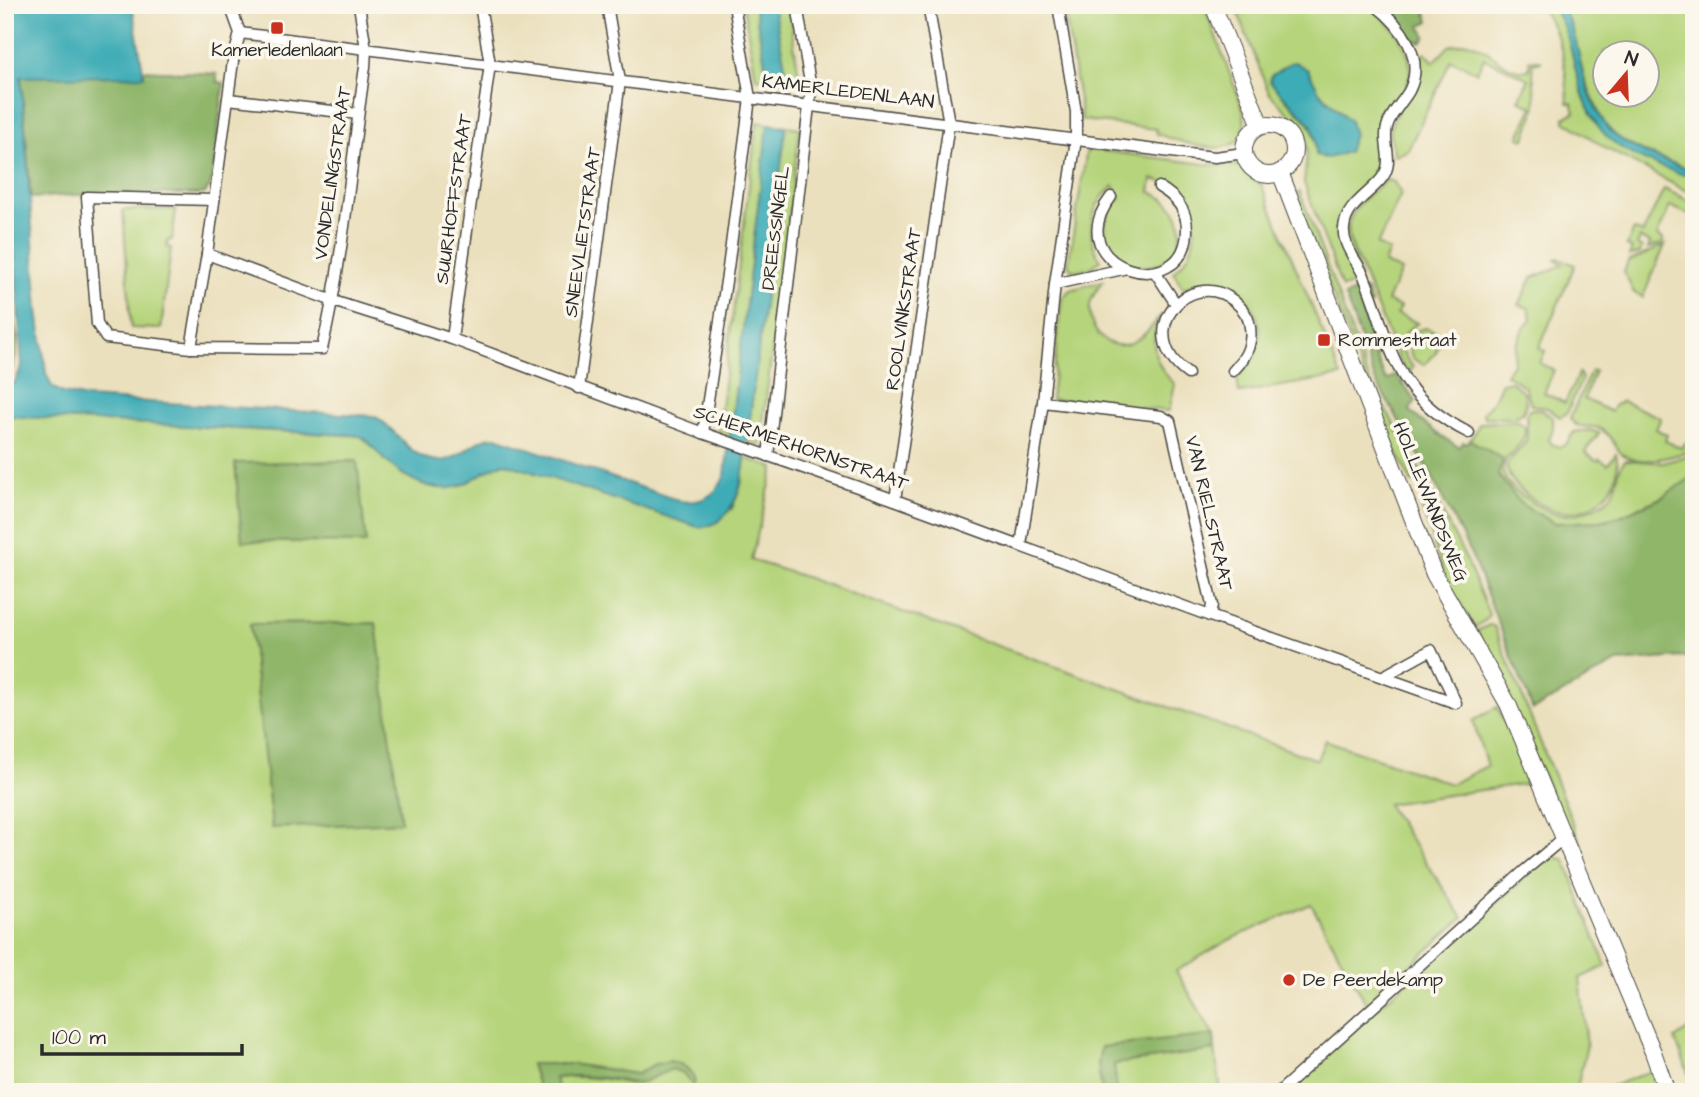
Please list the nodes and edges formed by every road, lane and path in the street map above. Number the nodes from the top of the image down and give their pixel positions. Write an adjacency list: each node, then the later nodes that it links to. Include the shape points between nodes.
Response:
1 (230, 5): 11 (street)
2 (359, 5): 12 (street, VONDELINGSTRAAT)
3 (480, 5): 13 (street, SUURHOFFSTRAAT)
4 (607, 5): 14 (street, SNEEVLIETSTRAAT)
5 (734, 5): 15 (street)
6 (797, 5): 17 (street, DREESSINGEL, via 811,89)
7 (928, 5): 19 (street, ROOLVINKSTRAAT)
8 (1058, 5): 21 (street, via 1076,112)
9 (1213, 5): 20 (main road)
10 (1375, 5): 40 (street, HOLLEWANDSWEG, via 1403,34 1413,55 1415,74 1386,129 1386,171 1349,214 1344,236 1400,372 1431,409)
11 (240, 33): 12 (street, KAMERLEDENLAAN); 16 (street)
12 (366, 49): 13 (street, KAMERLEDENLAAN); 18 (street, VONDELINGSTRAAT)
13 (490, 64): 14 (street, KAMERLEDENLAAN); 33 (street, SUURHOFFSTRAAT)
14 (620, 81): 15 (street, KAMERLEDENLAAN); 37 (street, SNEEVLIETSTRAAT)
15 (751, 98): 17 (street, KAMERLEDENLAAN); 39 (street)
16 (228, 99): 18 (street); 26 (street)
17 (809, 105): 19 (street, KAMERLEDENLAAN); 41 (street, DREESSINGEL)
18 (358, 114): 31 (street, VONDELINGSTRAAT)
19 (949, 123): 21 (street, KAMERLEDENLAAN); 42 (street, ROOLVINKSTRAAT)
20 (1261, 126): 22 (main road, via 1247,136); 23 (main road, via 1279,127 1292,140 1292,159)
21 (1076, 139): 22 (street, KAMERLEDENLAAN, via 1215,157); 30 (street)
22 (1244, 153): 23 (main road, via 1257,172)
23 (1280, 172): 46 (main road, HOLLEWANDSWEG, via 1434,574 1508,704)
24 (1159, 187): 29 (street, via 1176,199 1188,227 1176,259)
25 (1111, 197): 28 (street, via 1100,215 1099,238 1110,260)
26 (214, 201): 27 (street); 34 (street, via 88,197 97,324 106,338)
27 (207, 254): 31 (street, SCHERMERHORNSTRAAT); 34 (street)
28 (1122, 269): 29 (street); 30 (street)
29 (1155, 272): 32 (street)
30 (1055, 284): 38 (street)
31 (333, 301): 33 (street, SCHERMERHORNSTRAAT); 34 (street, VONDELINGSTRAAT, via 322,349)
32 (1176, 304): 35 (street, via 1207,291 1241,306 1248,318 1251,344); 36 (street, via 1167,317 1164,343 1168,356)
33 (452, 339): 37 (street, SCHERMERHORNSTRAAT)
34 (191, 348)
35 (1233, 370)
36 (1188, 374)
37 (579, 388): 39 (street, SCHERMERHORNSTRAAT)
38 (1043, 402): 43 (street); 44 (street, VAN RIELSTRAAT, via 1161,416 1170,421 1212,605)
39 (703, 433): 41 (street, SCHERMERHORNSTRAAT)
40 (1469, 433)
41 (768, 456): 42 (street, SCHERMERHORNSTRAAT)
42 (895, 500): 43 (street, SCHERMERHORNSTRAAT)
43 (1021, 545): 44 (street, SCHERMERHORNSTRAAT)
44 (1210, 616): 45 (street, SCHERMERHORNSTRAAT)
45 (1382, 677): 45 (street, SCHERMERHORNSTRAAT, via 1431,650 1456,703 1431,694)
46 (1565, 837): 47 (street); 48 (main road, HOLLEWANDSWEG)
47 (1279, 1092)
48 (1667, 1092)

